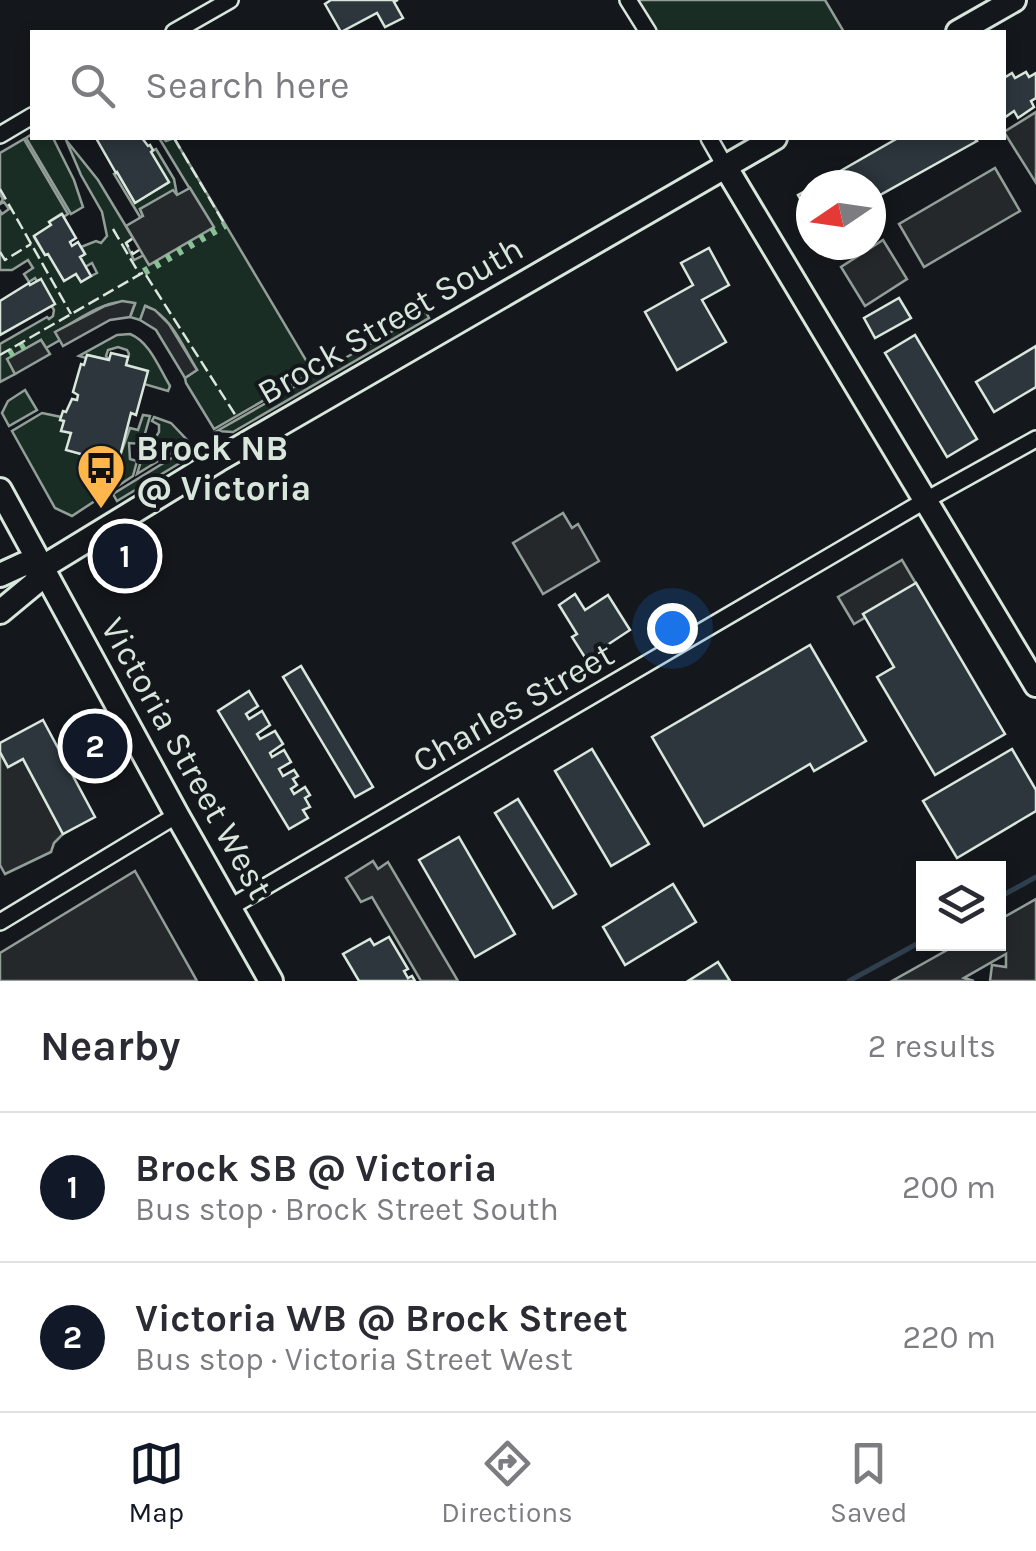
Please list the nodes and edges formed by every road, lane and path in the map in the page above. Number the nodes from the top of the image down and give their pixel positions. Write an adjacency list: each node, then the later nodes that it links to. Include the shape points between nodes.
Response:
1 (230, 0): 4 (street)
2 (628, 0): 5 (street)
3 (1014, 0): 6 (main road)
4 (178, 30)
5 (647, 30)
6 (962, 30)
7 (30, 117): 8 (street)
8 (0, 135)
9 (710, 140): 11 (street)
10 (772, 140): 11 (main road, Brock Street South)
11 (726, 166): 14 (main road); 15 (main road, Brock Street South)
12 (1036, 439): 14 (street, Charles Street)
13 (0, 490): 15 (main road, Victoria Street West)
14 (926, 500): 18 (main road); 20 (street, Charles Street)
15 (43, 567): 16 (main road, Brock Street South, via 24,564); 17 (main road, Brock Street South, via 35,583); 19 (main road, Victoria Street West)
16 (0, 575)
17 (0, 612)
18 (1036, 685)
19 (177, 816): 20 (main road, Victoria Street West); 21 (street)
20 (229, 908): 22 (main road, Victoria Street West)
21 (0, 922)
22 (271, 981)

